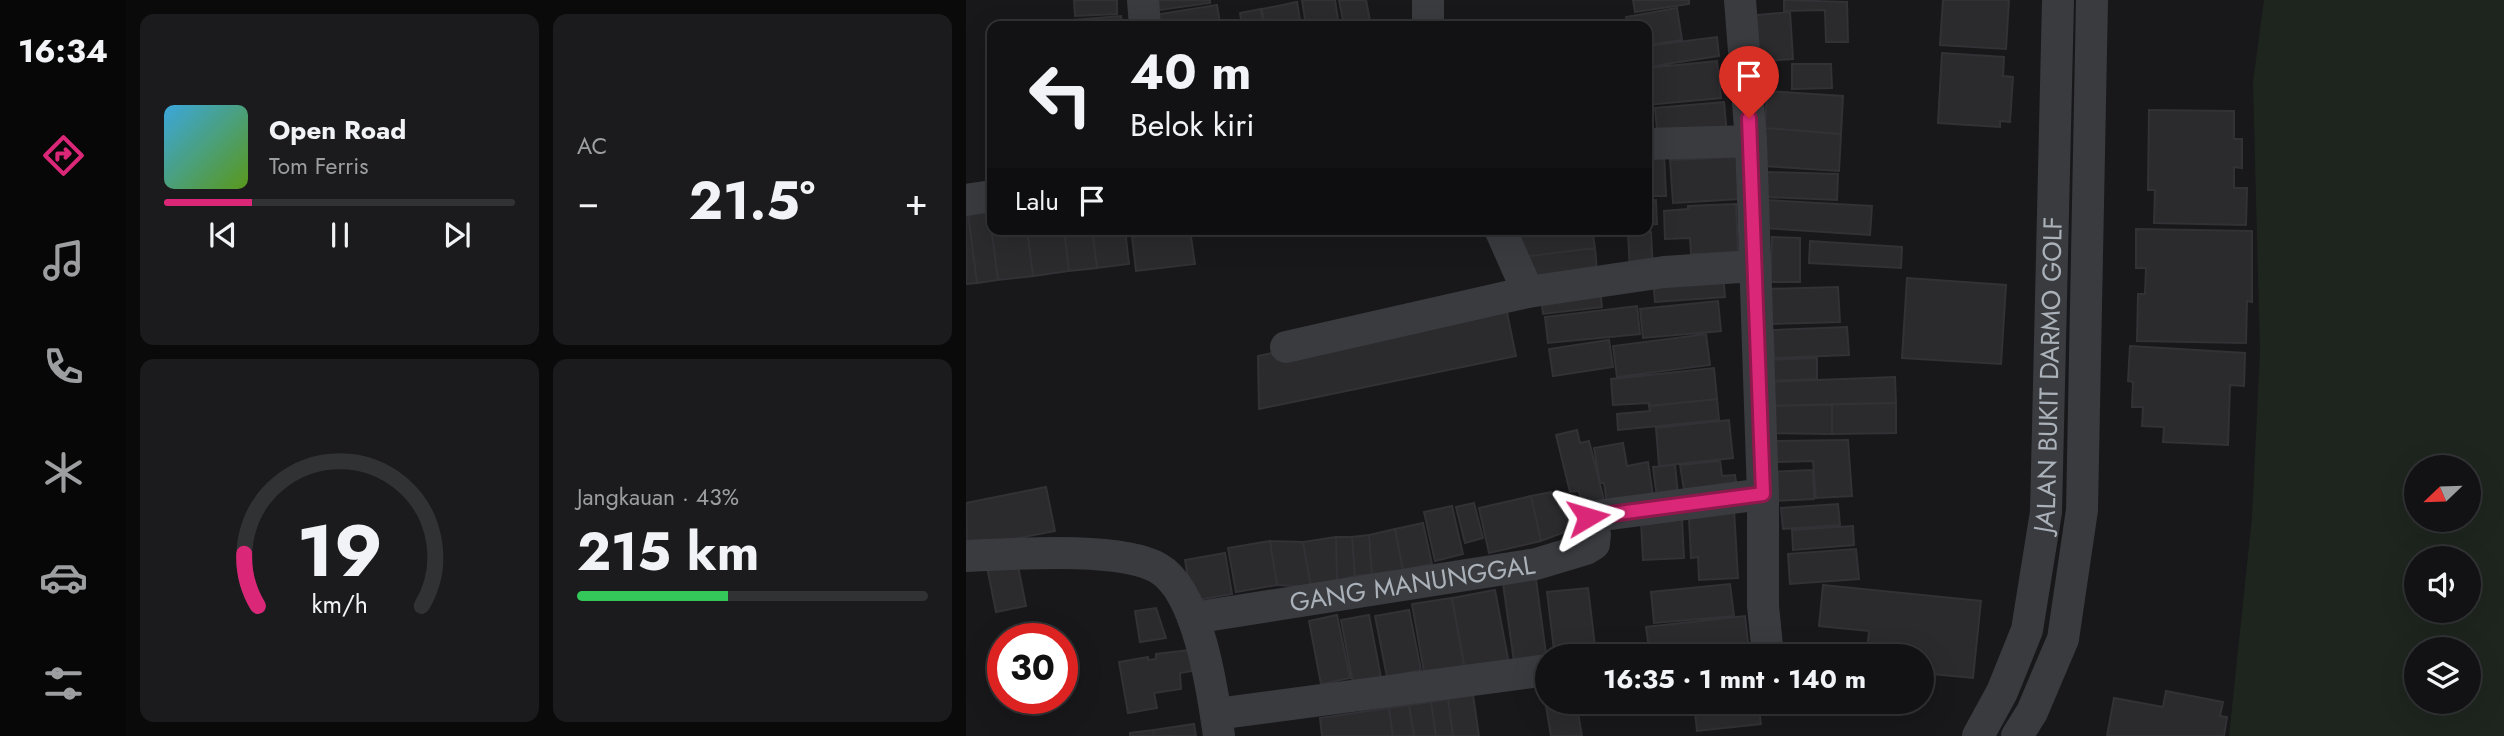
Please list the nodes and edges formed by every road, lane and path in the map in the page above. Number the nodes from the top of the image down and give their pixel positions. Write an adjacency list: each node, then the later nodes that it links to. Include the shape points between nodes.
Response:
1 (1143, 0): 6 (street)
2 (1429, 0): 7 (street)
3 (1740, 0): 8 (street)
4 (2057, 0): 22 (street, JALAN BUKIT DARMO GOLF, via 2046,512 2027,630)
5 (2092, 0): 23 (street, JALAN BUKIT DARMO GOLF, via 2082,510 2063,639)
6 (1145, 21)
7 (1428, 21)
8 (1751, 141): 9 (street); 13 (street)
9 (1652, 144)
10 (987, 197): 11 (street)
11 (966, 200)
12 (1503, 235): 14 (street)
13 (1755, 266): 14 (street, via 1664,272); 16 (street)
14 (1528, 292): 15 (street)
15 (1286, 347)
16 (1763, 494): 18 (street, GANG MANUNGGAL, via 1588,517 1594,544 1536,564); 19 (street)
17 (966, 556): 18 (street, via 1104,555 1141,562 1159,568 1175,583)
18 (1193, 618): 21 (street, via 1203,645)
19 (1767, 644)
20 (1535, 672): 21 (street)
21 (1218, 725)
22 (1978, 736)
23 (2017, 736)

